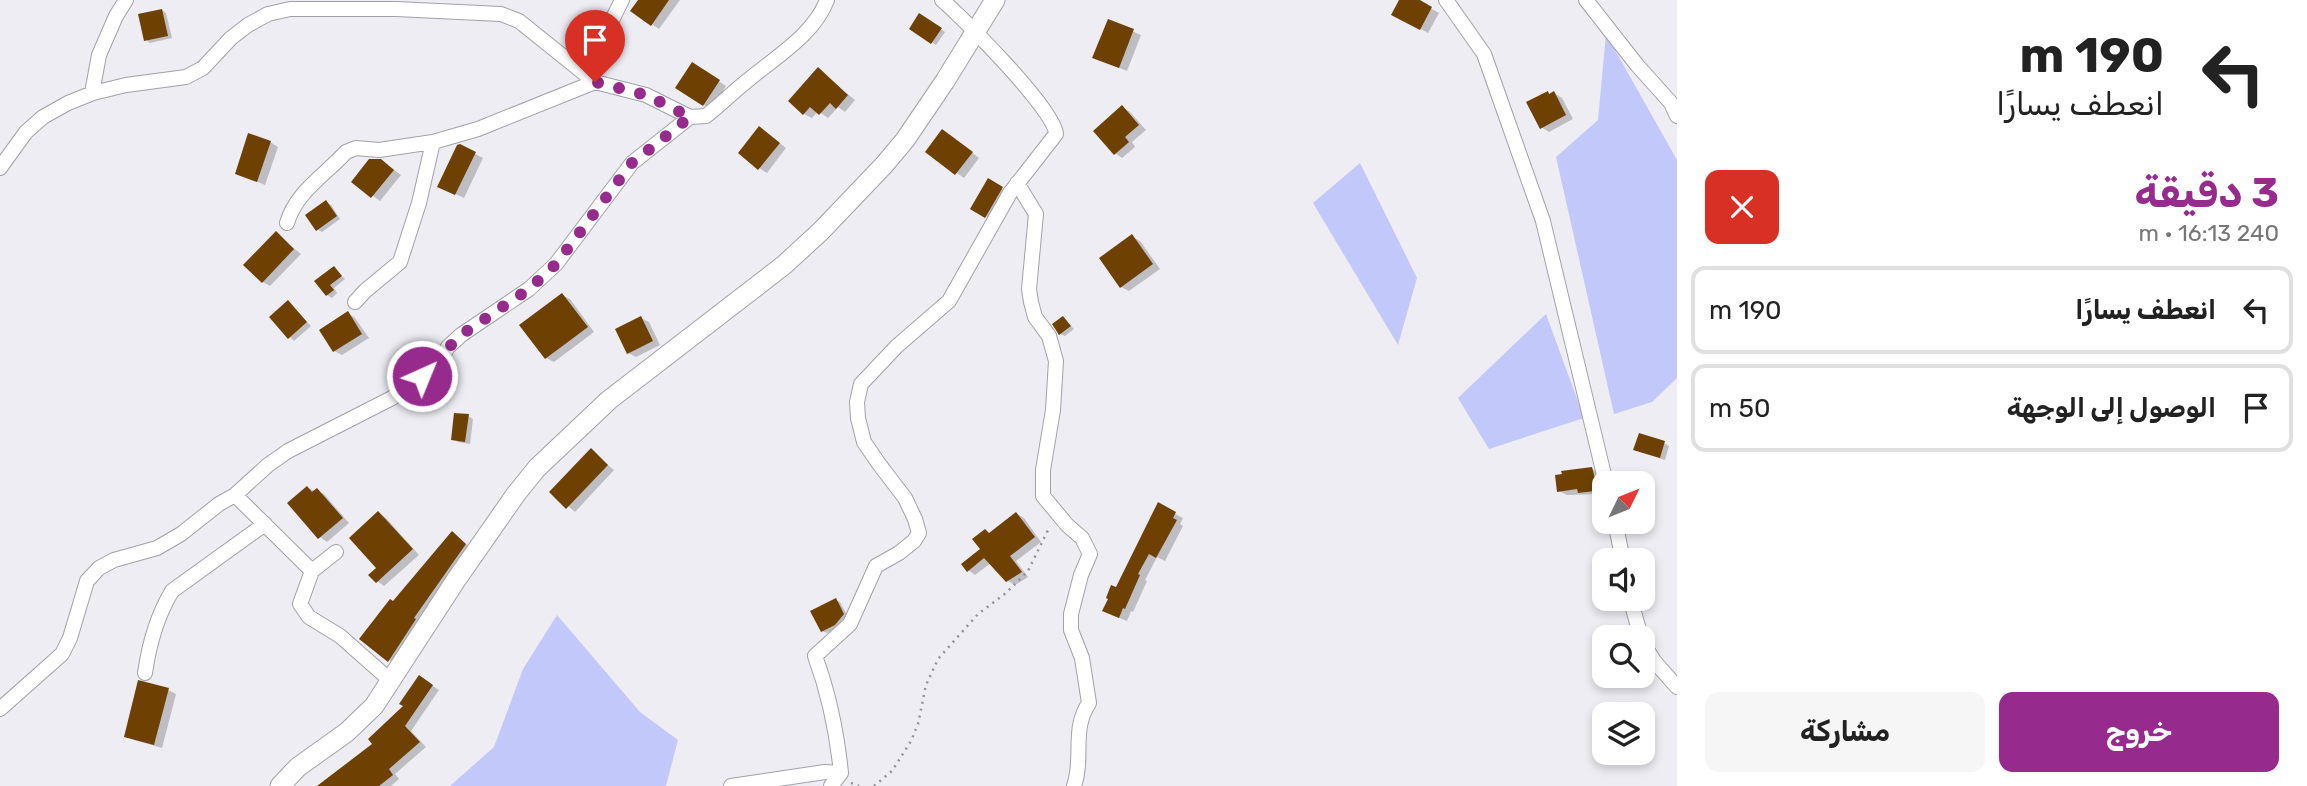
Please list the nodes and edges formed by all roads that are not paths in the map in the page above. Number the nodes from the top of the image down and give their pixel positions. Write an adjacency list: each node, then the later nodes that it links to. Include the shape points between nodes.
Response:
1 (126, 0): 11 (street, via 99,55)
2 (622, 0): 10 (street)
3 (827, 0): 13 (street, via 806,31 787,48 706,116)
4 (942, 0): 9 (street)
5 (995, 0): 9 (main road)
6 (1446, 0): 19 (street, via 1484,54 1543,221)
7 (1586, 0): 12 (street)
8 (305, 4): 10 (street, via 501,14 519,21); 11 (street, via 248,25 203,68 186,77)
9 (977, 31): 16 (street, via 1056,127 1051,142); 26 (main road, via 905,140 821,231 784,265 609,400 537,468)
10 (590, 78): 13 (street, via 646,95); 14 (street, via 478,129)
11 (92, 93): 15 (street, via 43,117)
12 (1677, 116)
13 (690, 117): 20 (street, via 632,163 556,264 529,289 461,335 437,365 392,398 288,451)
14 (433, 142): 17 (street, via 346,152 298,198); 18 (street, via 400,262)
15 (0, 168)
16 (1017, 183): 29 (street, via 1036,214 1031,302 1056,361 1043,496 1082,538 1090,554 1071,614 1089,704 1078,731); 30 (street, via 949,301 883,360 858,393 864,442 905,498 919,529 914,541 876,566 850,624 815,656 833,719)
17 (287, 223)
18 (355, 303)
19 (1603, 471)
20 (235, 495): 21 (street); 28 (street, via 157,548 99,568 87,581 62,654)
21 (265, 524): 23 (street); 25 (street, via 172,590 163,605)
22 (336, 552): 23 (street)
23 (312, 571): 26 (street, via 300,604 309,617 340,636)
24 (1655, 662): 27 (street)
25 (145, 673)
26 (391, 681): 31 (main road, via 347,732)
27 (1677, 687)
28 (0, 709)
29 (1079, 750): 34 (street); 35 (street, via 1086,769)
30 (841, 773): 32 (street); 33 (street)
31 (280, 786)
32 (731, 786)
33 (831, 786)
34 (1074, 786)
35 (1085, 786)

